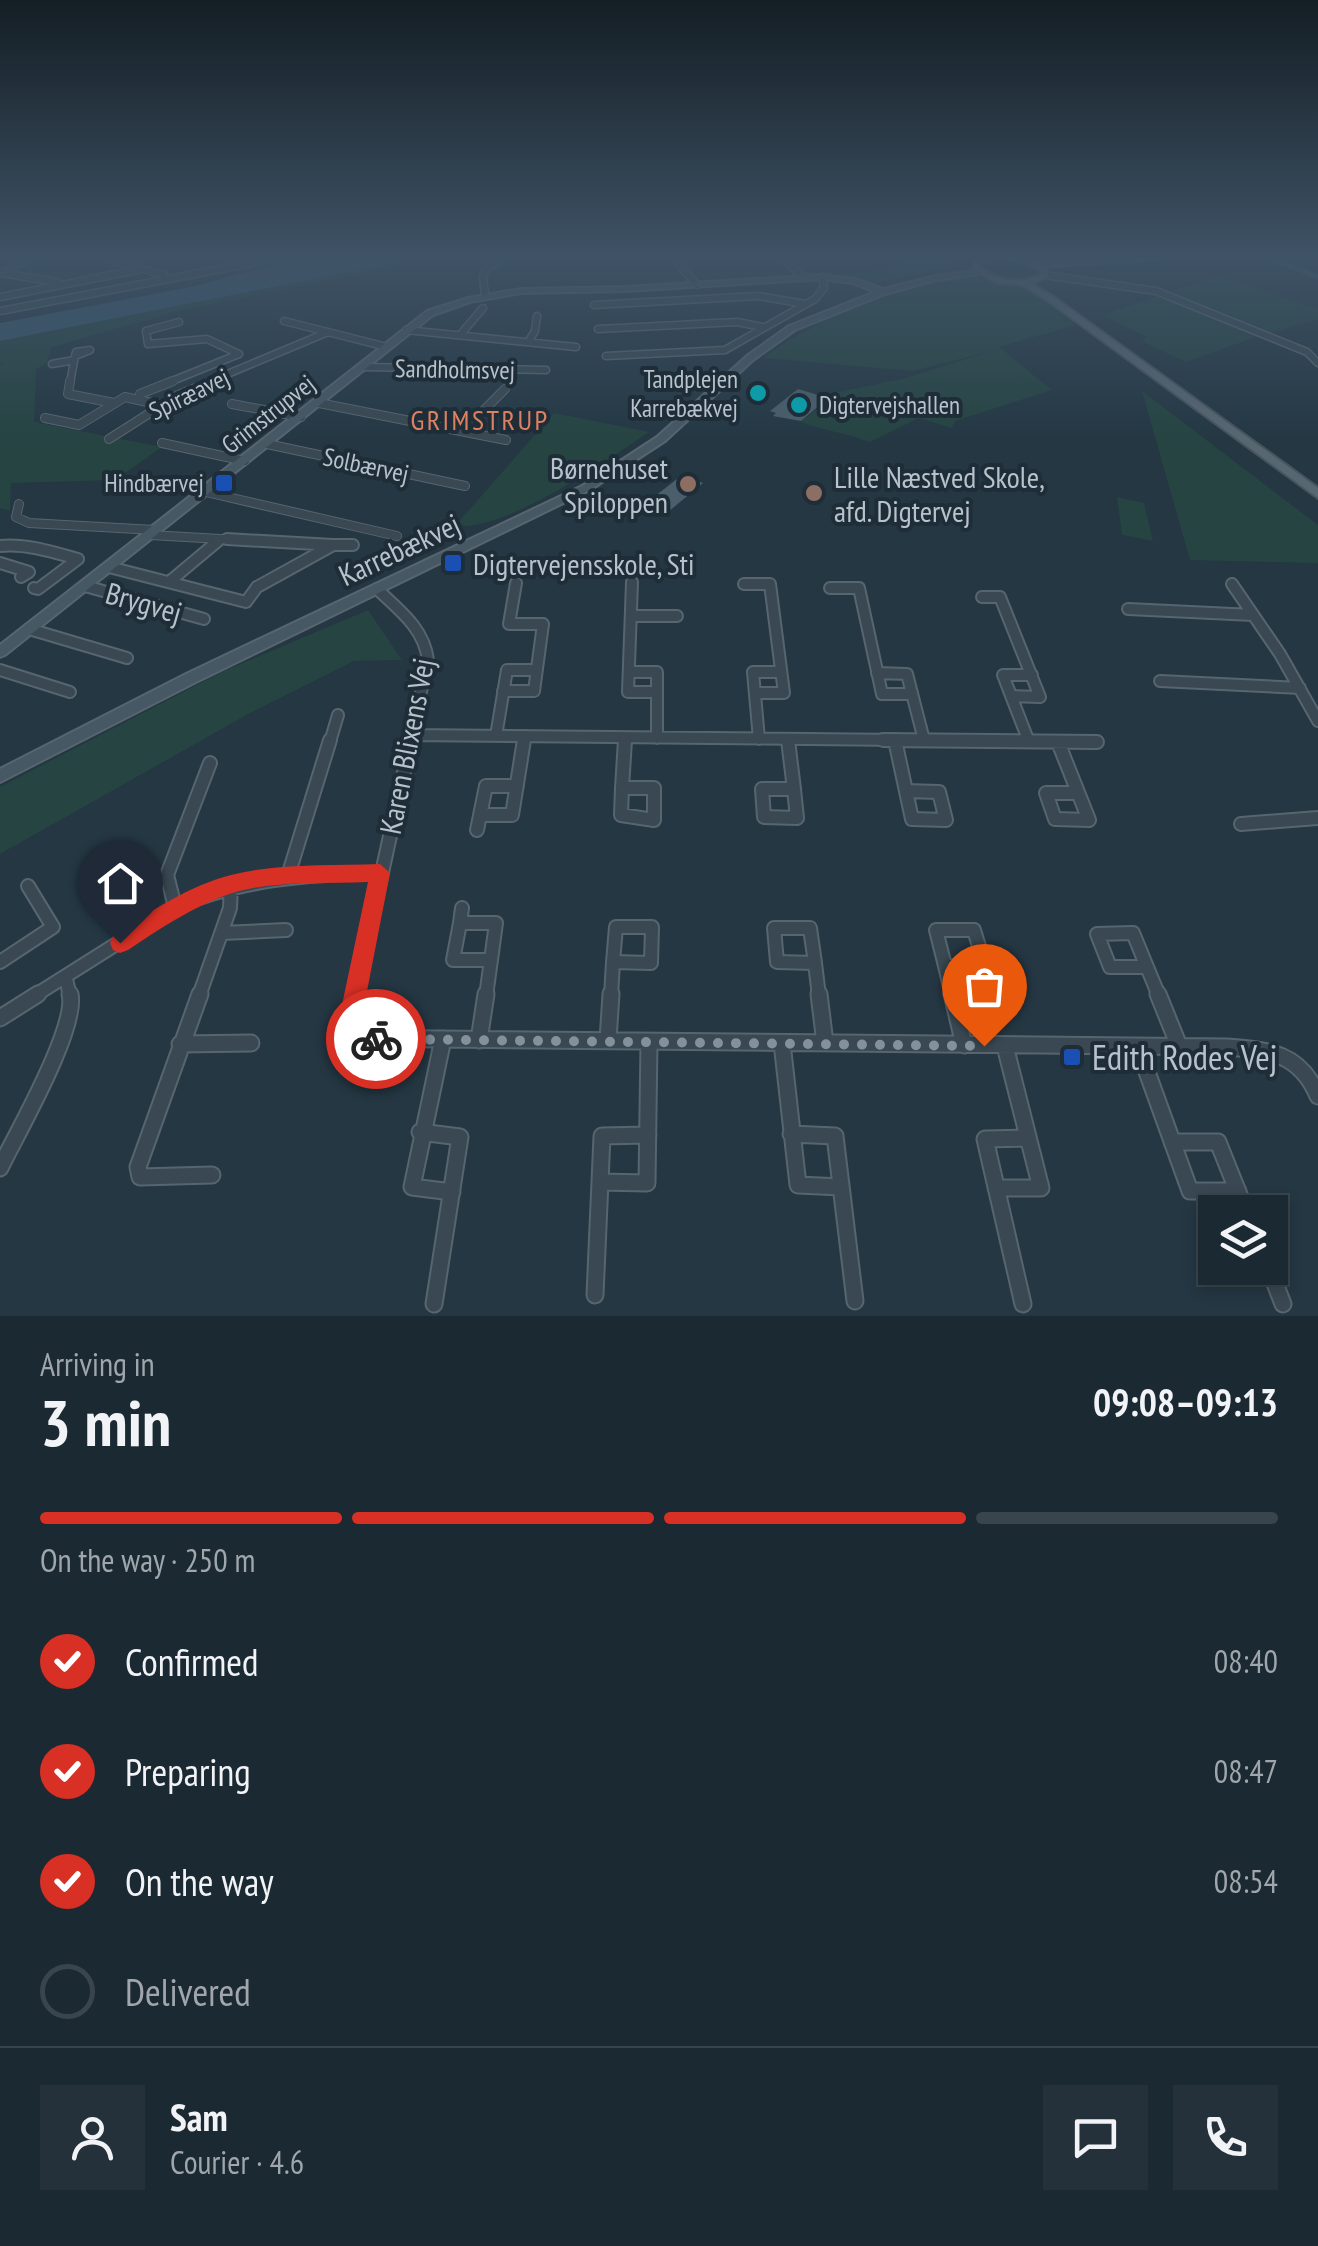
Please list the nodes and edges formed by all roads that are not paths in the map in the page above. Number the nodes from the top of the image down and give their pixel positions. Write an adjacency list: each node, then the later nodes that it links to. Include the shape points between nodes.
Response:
1 (425, 318): 12 (street, Grimstrupvej)
2 (472, 318): 14 (street)
3 (537, 318): 15 (street)
4 (778, 318): 10 (street)
5 (816, 318): 62 (street, Karrebækvej, via 750,358 631,461)
6 (1078, 318): 43 (main road)
7 (1225, 318): 21 (street)
8 (284, 321): 13 (street)
9 (179, 322): 18 (street, via 146,331 148,344 208,338)
10 (763, 326): 11 (street); 19 (street, via 725,350)
11 (598, 329)
12 (406, 330): 14 (street); 16 (street, Grimstrupvej)
13 (328, 332): 16 (street); 26 (street, Spiræavej)
14 (460, 335): 15 (street)
15 (528, 342): 17 (street)
16 (387, 347): 23 (street, Grimstrupvej)
17 (576, 347)
18 (239, 354): 20 (street); 25 (street)
19 (606, 356)
20 (253, 360)
21 (1318, 363)
22 (52, 364): 30 (street, via 75,358 68,394)
23 (364, 367): 24 (street, Sandholmsvej); 29 (street, Grimstrupvej)
24 (546, 370)
25 (184, 376): 26 (street); 28 (street)
26 (202, 385): 32 (street, Spiræavej)
27 (504, 389): 35 (street)
28 (140, 394)
29 (319, 403): 34 (street, Grimstrupvej); 35 (street)
30 (114, 404): 32 (street, via 125,397); 33 (street, via 79,426)
31 (232, 404): 34 (street)
32 (161, 405): 36 (street, Spiræavej)
33 (45, 418)
34 (301, 418): 39 (street, Grimstrupvej)
35 (462, 431): 37 (street)
36 (109, 438)
37 (506, 440)
38 (162, 443): 40 (street)
39 (267, 444): 40 (street, Grimstrupvej); 41 (street, Solbærvej)
40 (245, 461): 42 (street, Grimstrupvej)
41 (465, 486)
42 (206, 492): 45 (street, Grimstrupvej); 46 (street)
43 (1318, 494)
44 (19, 504): 45 (street, via 16,517 29,523)
45 (153, 532): 47 (street); 52 (street, Grimstrupvej)
46 (397, 536)
47 (218, 540): 48 (street); 54 (street)
48 (333, 545): 50 (street); 64 (street, via 257,588)
49 (0, 546): 60 (street, via 78,559)
50 (354, 546)
51 (0, 563): 53 (street, via 29,572)
52 (109, 566): 54 (street); 59 (street, Grimstrupvej)
53 (21, 577)
54 (169, 582): 64 (street)
55 (632, 582): 68 (street)
56 (516, 583): 75 (street, via 509,624 542,624)
57 (744, 584): 77 (street, via 770,584)
58 (1232, 584): 67 (street)
59 (85, 586): 70 (street, Brygvej); 71 (street, Grimstrupvej)
60 (34, 588)
61 (830, 588): 78 (street, via 859,588)
62 (377, 589): 90 (street, Karen Blixens Vej, via 428,648); 103 (street, Karrebækvej)
63 (982, 597): 79 (street, via 1000,597)
64 (246, 602): 65 (street)
65 (257, 608)
66 (1128, 610): 67 (street)
67 (1253, 615): 81 (street)
68 (632, 616): 69 (street); 76 (street)
69 (677, 616)
70 (204, 618)
71 (29, 629): 72 (street, Grimstrupvej); 73 (street)
72 (0, 652)
73 (127, 658)
74 (0, 670): 83 (street)
75 (536, 670): 82 (street, via 507,670); 82 (street, via 534,691)
76 (629, 672): 84 (street, via 657,672); 84 (street, via 628,692)
77 (781, 672): 85 (street, via 753,672); 85 (street, via 784,694)
78 (877, 673): 86 (street, via 907,674); 86 (street, via 882,694)
79 (1032, 675): 87 (street, via 1040,696); 87 (street, via 1004,674)
80 (1160, 682): 81 (street)
81 (1300, 688): 89 (street)
82 (503, 691): 91 (street)
83 (70, 692)
84 (657, 692): 94 (street)
85 (755, 693): 95 (street)
86 (912, 694): 98 (street)
87 (1012, 696): 99 (street)
88 (338, 715): 114 (street)
89 (1318, 721)
90 (410, 736): 91 (street); 113 (street, Karen Blixens Vej)
91 (496, 736): 92 (street)
92 (525, 736): 93 (street); 104 (street)
93 (624, 738): 94 (street); 105 (street)
94 (656, 738): 95 (street)
95 (759, 739): 96 (street)
96 (788, 739): 97 (street); 106 (street)
97 (895, 740): 98 (street); 107 (street)
98 (924, 740): 99 (street)
99 (1029, 742): 100 (street)
100 (1058, 742): 101 (street); 108 (street)
101 (1097, 742)
102 (210, 764): 117 (street, via 167,875)
103 (0, 776)
104 (517, 786): 109 (street, via 486,786); 109 (street, via 512,815)
105 (622, 788)
106 (794, 789)
107 (906, 791)
108 (1078, 793)
109 (480, 814): 112 (street)
110 (1318, 818): 111 (street)
111 (1240, 824)
112 (477, 830)
113 (380, 873): 114 (street); 128 (street, Karen Blixens Vej, via 346,1038)
114 (288, 876): 115 (street)
115 (231, 884): 117 (street); 119 (street)
116 (28, 886): 121 (street, via 53,927)
117 (175, 907): 126 (street)
118 (286, 930): 119 (street)
119 (222, 933): 135 (street)
120 (491, 960): 120 (street, via 453,960 461,916 496,923); 129 (street)
121 (0, 962)
122 (613, 962): 130 (street)
123 (814, 962): 134 (street)
124 (945, 966): 136 (street)
125 (1147, 967): 138 (street)
126 (66, 979): 127 (street); 147 (street, via 72,1003 66,1030)
127 (0, 1018)
128 (442, 1039): 129 (street); 142 (street)
129 (479, 1040): 130 (street)
130 (608, 1040): 131 (street)
131 (649, 1042): 133 (street); 144 (street)
132 (251, 1043): 135 (street)
133 (782, 1043): 134 (street); 143 (street)
134 (824, 1043): 136 (street)
135 (180, 1044): 148 (street, via 140,1177)
136 (964, 1045): 137 (street)
137 (1004, 1046): 139 (street); 145 (street)
138 (1179, 1046): 139 (street); 140 (street, via 1256,1051)
139 (1138, 1047): 146 (street)
140 (1312, 1067): 141 (street)
141 (1318, 1096)
142 (420, 1132): 153 (street, via 460,1137); 153 (street, via 412,1187)
143 (791, 1134): 150 (street, via 798,1186); 150 (street, via 836,1136)
144 (648, 1136): 149 (street, via 602,1136); 149 (street, via 647,1182)
145 (1028, 1138): 151 (street, via 985,1139); 151 (street, via 1041,1188)
146 (1172, 1142): 152 (street, via 1218,1142); 152 (street, via 1190,1191)
147 (0, 1168)
148 (212, 1175)
149 (600, 1182): 156 (street)
150 (841, 1187): 157 (street)
151 (996, 1188): 159 (street)
152 (1238, 1191): 154 (street)
153 (452, 1192): 158 (street)
154 (1240, 1195)
155 (1276, 1285): 160 (street)
156 (594, 1295)
157 (855, 1300)
158 (434, 1304)
159 (1024, 1304)
160 (1284, 1304)

